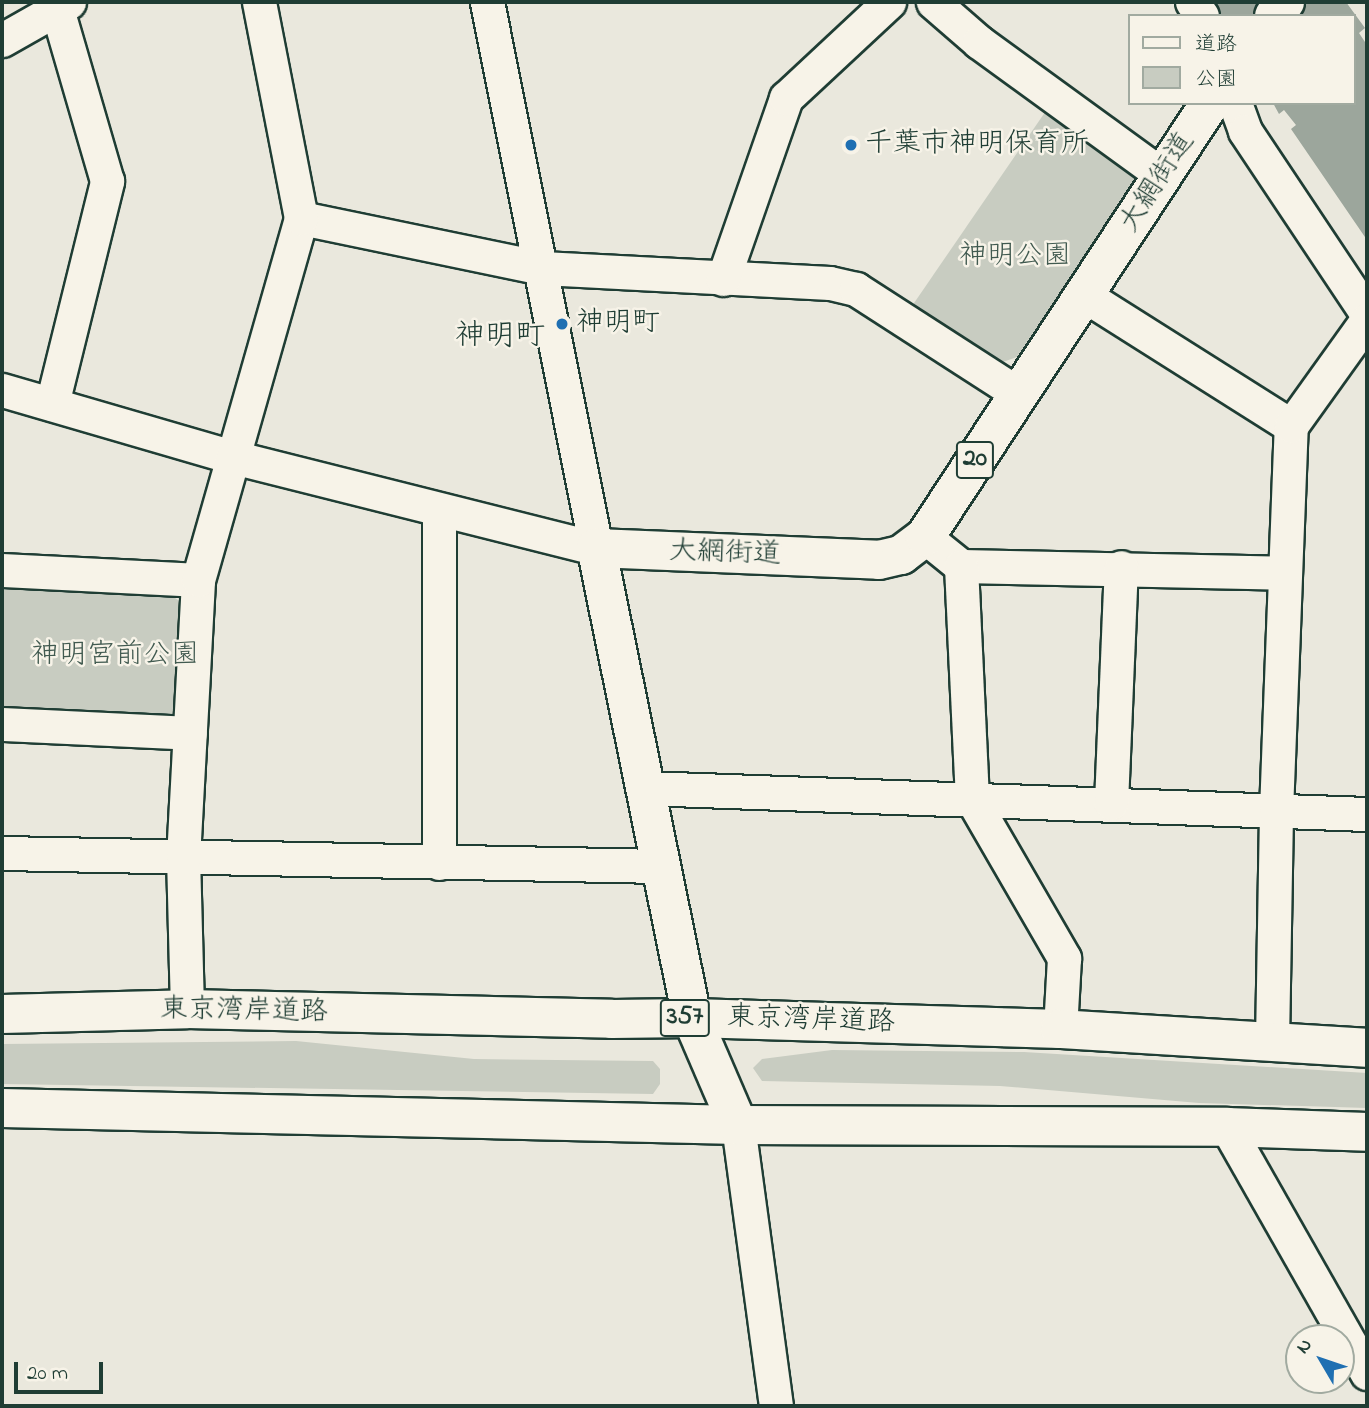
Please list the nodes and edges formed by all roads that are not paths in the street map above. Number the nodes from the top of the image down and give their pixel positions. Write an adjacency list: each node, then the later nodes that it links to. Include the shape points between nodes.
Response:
1 (259, 2): 10 (street)
2 (487, 2): 11 (street)
3 (889, 2): 12 (street, via 786,98)
4 (933, 2): 9 (street, via 979,43)
5 (63, 6): 6 (street); 17 (street, via 107,181)
6 (2, 40)
7 (1209, 105): 9 (main road, 大網街道 / 20)
8 (1236, 105): 14 (street, via 1245,131)
9 (1162, 175): 13 (main road, 大網街道 / 20)
10 (302, 218): 11 (street); 19 (street)
11 (542, 268): 12 (street); 22 (street)
12 (723, 279): 16 (street, via 831,283 856,289)
13 (1084, 295): 16 (main road, 大網街道 / 20); 18 (street)
14 (1367, 317): 18 (street)
15 (2, 390): 17 (street)
16 (1020, 394): 21 (main road, 大網街道 / 20)
17 (51, 404): 19 (street)
18 (1291, 426): 26 (street)
19 (233, 457): 20 (street); 27 (street)
20 (439, 510): 22 (street); 37 (street)
21 (925, 537): 22 (main road, 大網街道 / 20, via 901,555 879,560); 23 (street)
22 (596, 548): 30 (main road)
23 (961, 566): 24 (street); 31 (street)
24 (1121, 567): 26 (street); 32 (street)
25 (2, 570): 27 (street)
26 (1284, 573): 33 (street)
27 (198, 580): 29 (street)
28 (2, 724): 29 (street)
29 (190, 733): 36 (street)
30 (644, 788): 31 (street); 38 (main road)
31 (972, 799): 32 (street); 42 (street, via 1064,958)
32 (1111, 803): 33 (street)
33 (1276, 811): 34 (street); 43 (street)
34 (1367, 814)
35 (2, 853): 36 (street)
36 (183, 858): 37 (street); 39 (street)
37 (439, 863): 38 (street)
38 (661, 866): 41 (main road)
39 (187, 1009): 40 (main road, 東京湾岸道路 / 357); 41 (main road, 東京湾岸道路 / 357)
40 (2, 1014)
41 (692, 1018): 42 (main road, 東京湾岸道路 / 357); 46 (main road)
42 (1060, 1029): 43 (main road, 東京湾岸道路 / 357)
43 (1272, 1042): 44 (main road, 東京湾岸道路 / 357)
44 (1367, 1048)
45 (2, 1108): 46 (main road)
46 (738, 1125): 47 (main road); 50 (street)
47 (1227, 1127): 48 (main road); 49 (street)
48 (1367, 1132)
49 (1367, 1373)
50 (776, 1406)

